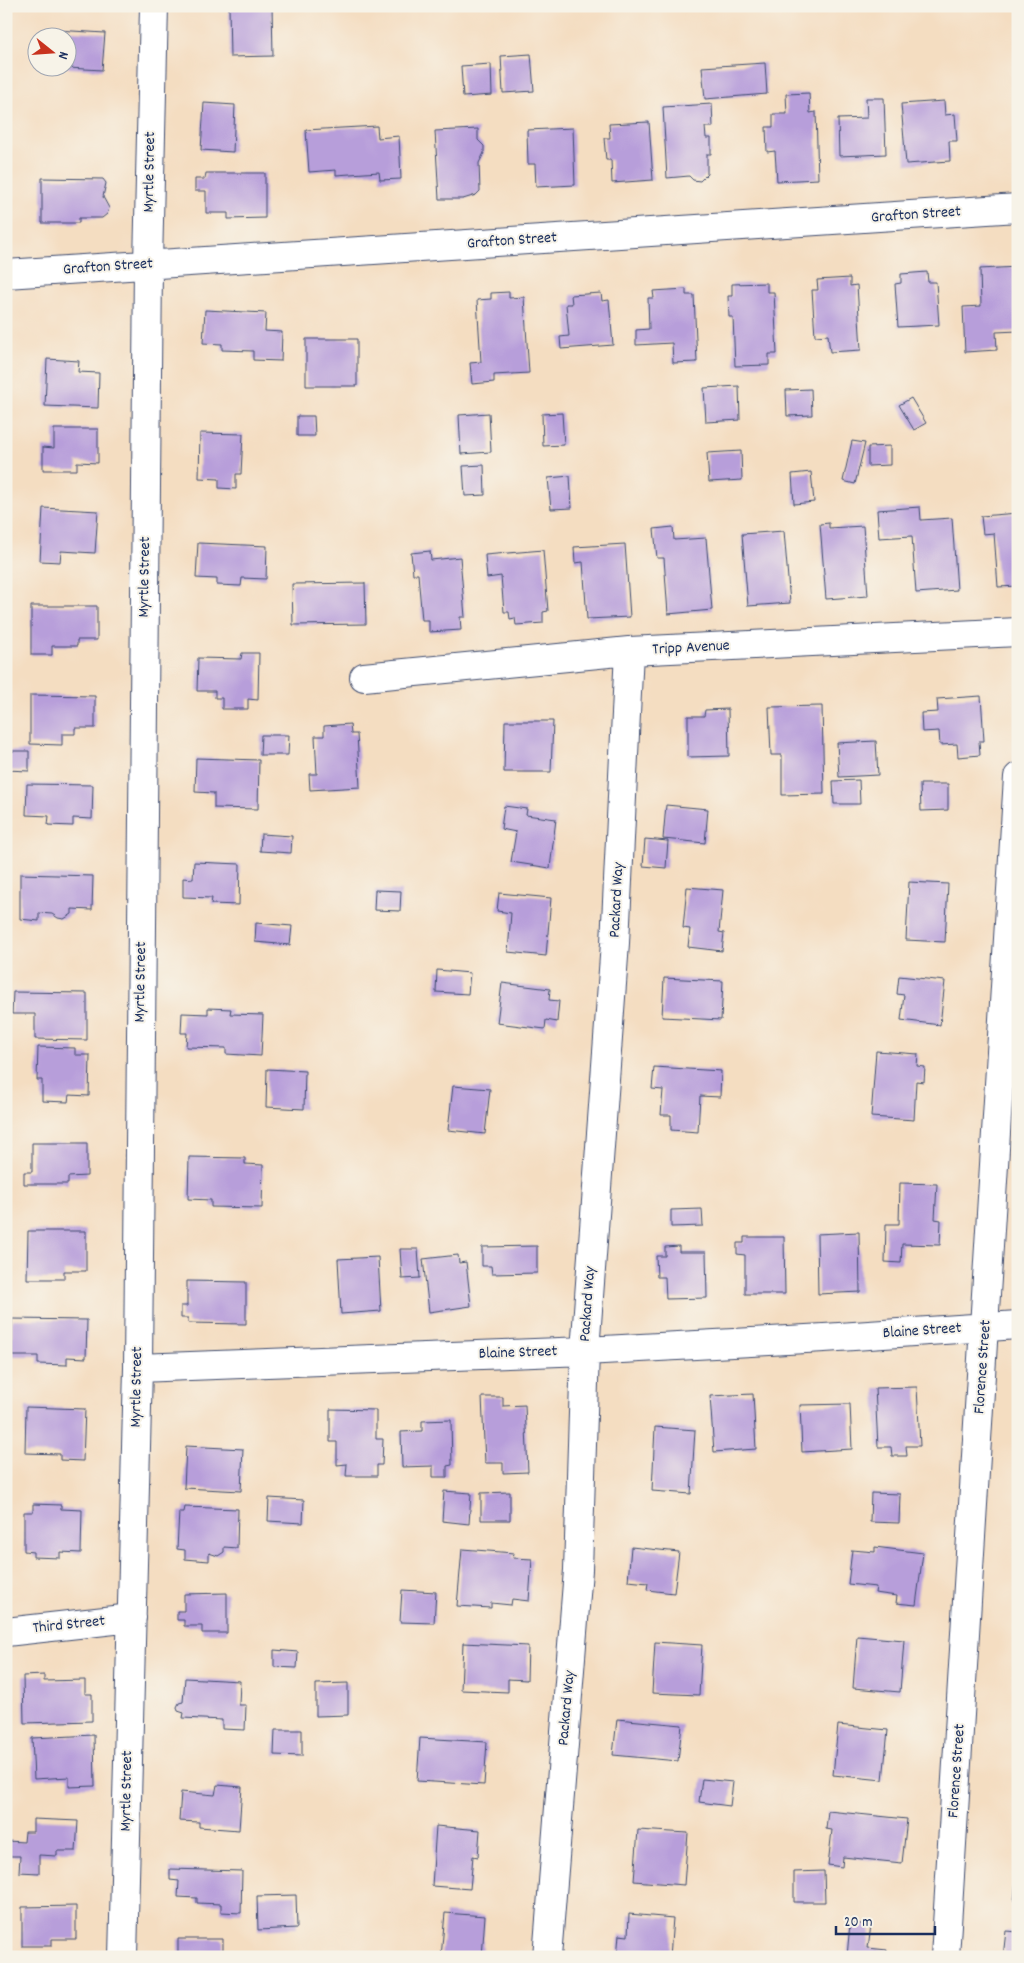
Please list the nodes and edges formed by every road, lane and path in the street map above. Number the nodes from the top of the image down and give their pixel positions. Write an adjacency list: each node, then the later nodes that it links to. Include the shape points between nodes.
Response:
1 (154, 6): 3 (street, Myrtle Street)
2 (1018, 208): 3 (street, Grafton Street)
3 (148, 264): 4 (street, Grafton Street); 12 (street, Myrtle Street)
4 (6, 274)
5 (1018, 632): 6 (street, Tripp Avenue)
6 (629, 651): 7 (street, Tripp Avenue); 11 (street, Packard Way, via 615,943)
7 (364, 677)
8 (1018, 777): 10 (street, Florence Street)
9 (1018, 1325): 10 (street, Blaine Street)
10 (985, 1326): 11 (street, Blaine Street); 17 (street, Florence Street)
11 (585, 1351): 12 (street, Blaine Street); 16 (street, Packard Way, via 578,1570)
12 (138, 1368): 13 (street, Myrtle Street)
13 (132, 1618): 14 (street, Third Street); 15 (street, Myrtle Street)
14 (6, 1632)
15 (123, 1957)
16 (547, 1957)
17 (945, 1957)

